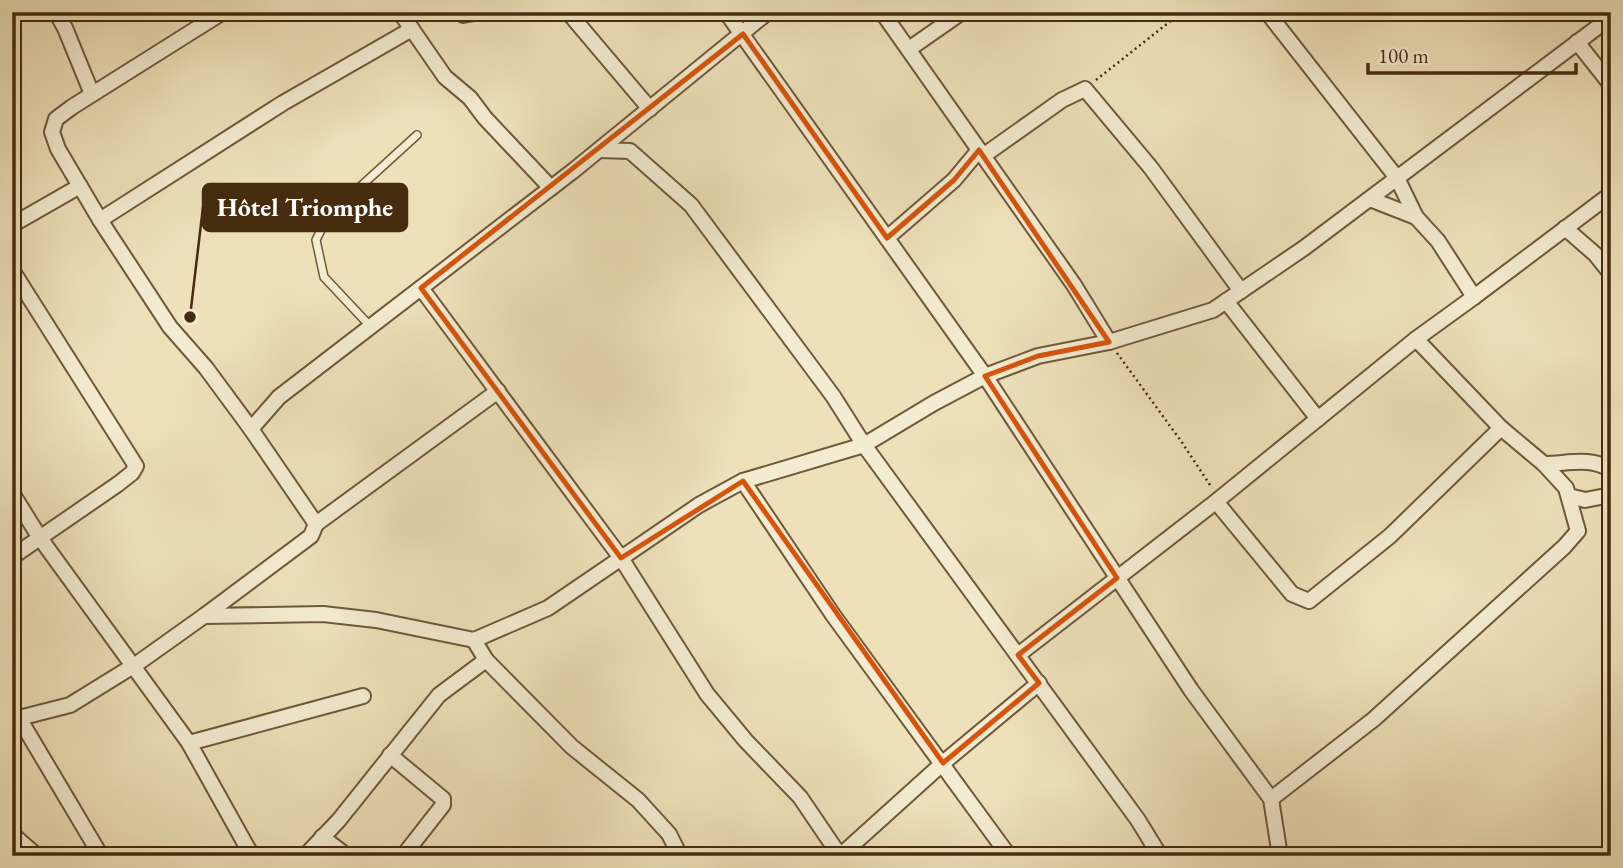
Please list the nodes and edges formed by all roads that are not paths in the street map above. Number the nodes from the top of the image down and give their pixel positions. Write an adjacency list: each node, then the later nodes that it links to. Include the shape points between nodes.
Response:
1 (56, 12): 18 (street)
2 (223, 12): 18 (street)
3 (400, 12): 13 (street)
4 (480, 12): 11 (street)
5 (568, 12): 19 (street)
6 (726, 12): 14 (street)
7 (768, 12): 14 (street)
8 (883, 12): 16 (street)
9 (962, 12): 16 (street)
10 (1267, 12): 23 (street)
11 (463, 15)
12 (1611, 17): 15 (street)
13 (412, 29): 25 (street, via 445,77); 29 (street, via 283,103)
14 (743, 34): 19 (street); 32 (street)
15 (1577, 42): 17 (street); 23 (street)
16 (909, 49): 22 (street)
17 (1611, 85)
18 (92, 94): 24 (street, via 56,120 52,132)
19 (650, 109): 21 (street)
20 (417, 135): 39 (lane, via 328,216 316,240 324,276)
21 (599, 150): 25 (street); 47 (street, via 630,151 691,205 834,396)
22 (981, 153): 32 (street); 36 (street, via 1085,89 1151,168); 41 (street)
23 (1397, 178): 27 (street); 28 (street)
24 (80, 186): 29 (street); 30 (street)
25 (551, 188): 35 (street)
26 (1611, 194): 31 (street)
27 (1370, 199): 28 (street); 36 (street)
28 (1416, 217): 37 (street, via 1438,241)
29 (100, 220): 46 (street, via 170,327)
30 (12, 225)
31 (1564, 228): 34 (street); 37 (street)
32 (887, 238): 42 (street)
33 (12, 270): 56 (street, via 136,466 118,485)
34 (1611, 274)
35 (421, 288): 39 (street); 43 (street)
36 (1241, 291): 38 (street)
37 (1474, 297): 40 (street)
38 (1226, 301): 41 (street, via 1213,310); 44 (street)
39 (370, 327): 46 (street, via 279,397)
40 (1416, 339): 44 (street); 45 (street)
41 (1109, 342): 42 (street, via 1038,356)
42 (985, 376): 47 (street); 59 (street)
43 (498, 391): 55 (street); 58 (street)
44 (1318, 419): 54 (street)
45 (1502, 428): 48 (street); 54 (street, via 1390,536 1309,601 1292,594)
46 (251, 429): 55 (street)
47 (864, 445): 50 (street); 62 (street)
48 (1544, 464): 49 (street, via 1580,460); 53 (street)
49 (1611, 470)
50 (743, 481): 58 (street); 70 (street, via 833,615)
51 (12, 494): 56 (street)
52 (1611, 495): 53 (street, via 1585,500)
53 (1569, 496): 71 (street, via 1578,531 1564,548 1374,719)
54 (1218, 500): 59 (street)
55 (316, 524): 60 (street, via 311,536)
56 (40, 538): 57 (street); 64 (street)
57 (12, 557)
58 (621, 558): 61 (street, via 548,608); 81 (street, via 708,694 800,797)
59 (1118, 578): 62 (street); 71 (street, via 1191,691)
60 (204, 616): 61 (street, via 323,614); 64 (street)
61 (474, 640): 63 (street)
62 (1018, 655): 65 (street)
63 (486, 660): 69 (street, via 439,695); 80 (street, via 572,747 638,800 669,835)
64 (132, 667): 67 (street, via 70,705); 68 (street)
65 (1039, 683): 70 (street); 83 (street)
66 (363, 696): 68 (street)
67 (14, 716): 75 (street)
68 (189, 743): 76 (street)
69 (390, 755): 73 (street); 79 (street, via 443,799)
70 (943, 763): 81 (street); 82 (street)
71 (1271, 799): 84 (street)
72 (12, 834): 74 (street)
73 (323, 837): 77 (street); 78 (street)
74 (37, 856)
75 (101, 856)
76 (252, 856)
77 (305, 856)
78 (347, 856)
79 (403, 856)
80 (680, 856)
81 (840, 856)
82 (1009, 856)
83 (1160, 856)
84 (1280, 856)

